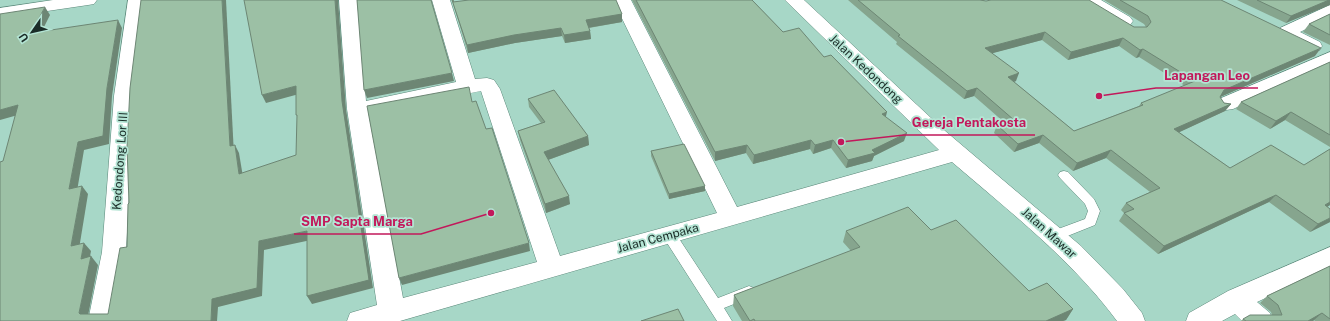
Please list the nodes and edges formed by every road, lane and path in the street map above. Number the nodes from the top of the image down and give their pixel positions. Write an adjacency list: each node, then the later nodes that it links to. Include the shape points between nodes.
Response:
1 (88, 0): 9 (street)
2 (137, 0): 27 (street, Kedondong Lor III, via 124,96 114,252)
3 (348, 0): 15 (street)
4 (441, 0): 13 (street)
5 (622, 0): 18 (street)
6 (794, 0): 16 (street, Jalan Kedondong)
7 (1089, 0): 10 (street)
8 (1330, 10): 11 (street, via 1279,29)
9 (0, 13)
10 (1137, 28)
11 (1330, 54)
12 (1330, 58): 14 (street)
13 (467, 86): 15 (street); 22 (street, via 486,84 490,89)
14 (1226, 104)
15 (357, 109): 26 (street)
16 (956, 154): 18 (street, Jalan Cempaka); 20 (street, Jalan Mawar)
17 (1064, 175): 20 (lane, via 1090,202 1094,211 1090,222)
18 (731, 218): 19 (street, Jalan Cempaka)
19 (668, 235): 22 (street, Jalan Cempaka); 25 (lane)
20 (1055, 236): 30 (street, Jalan Mawar, via 1116,298)
21 (1330, 257): 24 (street)
22 (551, 267): 26 (street, Jalan Cempaka)
23 (765, 286): 25 (lane)
24 (1237, 299): 31 (street); 32 (street)
25 (715, 304): 29 (lane)
26 (391, 312): 28 (street, Jalan Cempaka)
27 (102, 321)
28 (360, 321)
29 (725, 321)
30 (1132, 321)
31 (1199, 321)
32 (1260, 321)

